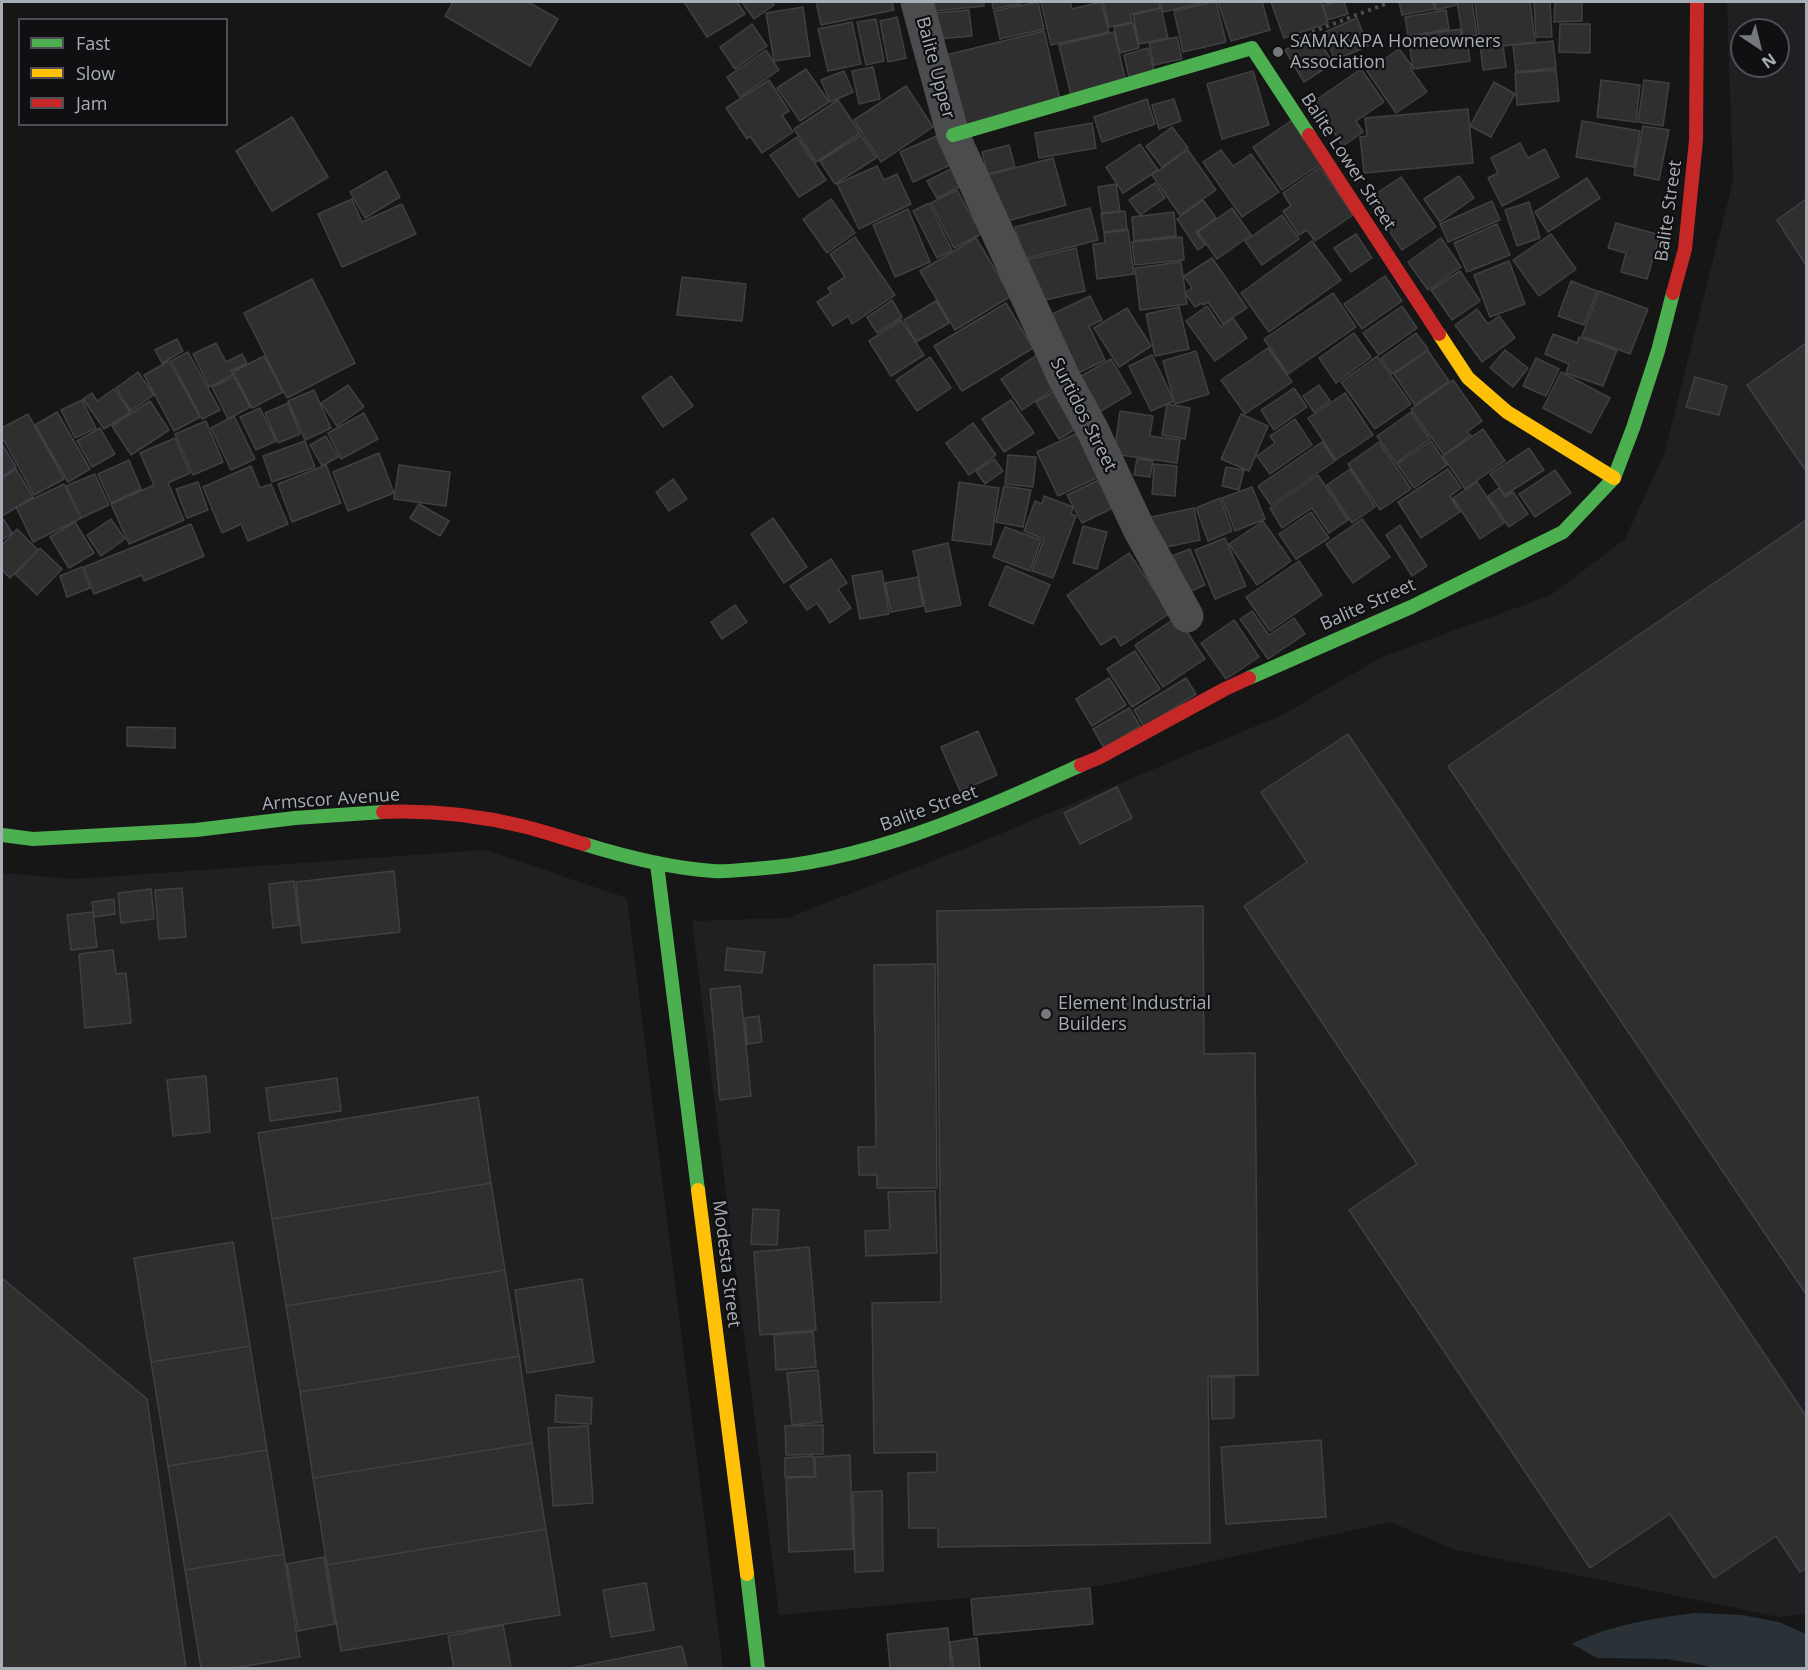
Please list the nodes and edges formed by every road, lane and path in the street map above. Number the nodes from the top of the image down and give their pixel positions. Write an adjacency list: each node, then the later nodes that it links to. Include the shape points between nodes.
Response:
1 (916, 2): 5 (street, Balite Upper)
2 (1697, 2): 6 (main road, Balite Street, via 1696,140 1685,249 1658,351)
3 (1388, 3): 4 (path, via 1287,42)
4 (1252, 48): 5 (main road); 6 (main road, Balite Lower Street, via 1468,378 1507,412)
5 (953, 135): 7 (street, Surtidos Street, via 1064,378)
6 (1614, 478): 9 (main road, Balite Street, via 1563,532 1411,607 1225,688 1098,758 985,808 893,842 783,867 715,871)
7 (1187, 616)
8 (2, 835): 9 (main road, Armscor Avenue, via 33,839 196,830 386,812 434,812 523,826)
9 (657, 864): 10 (main road, Modesta Street)
10 (758, 1668)

